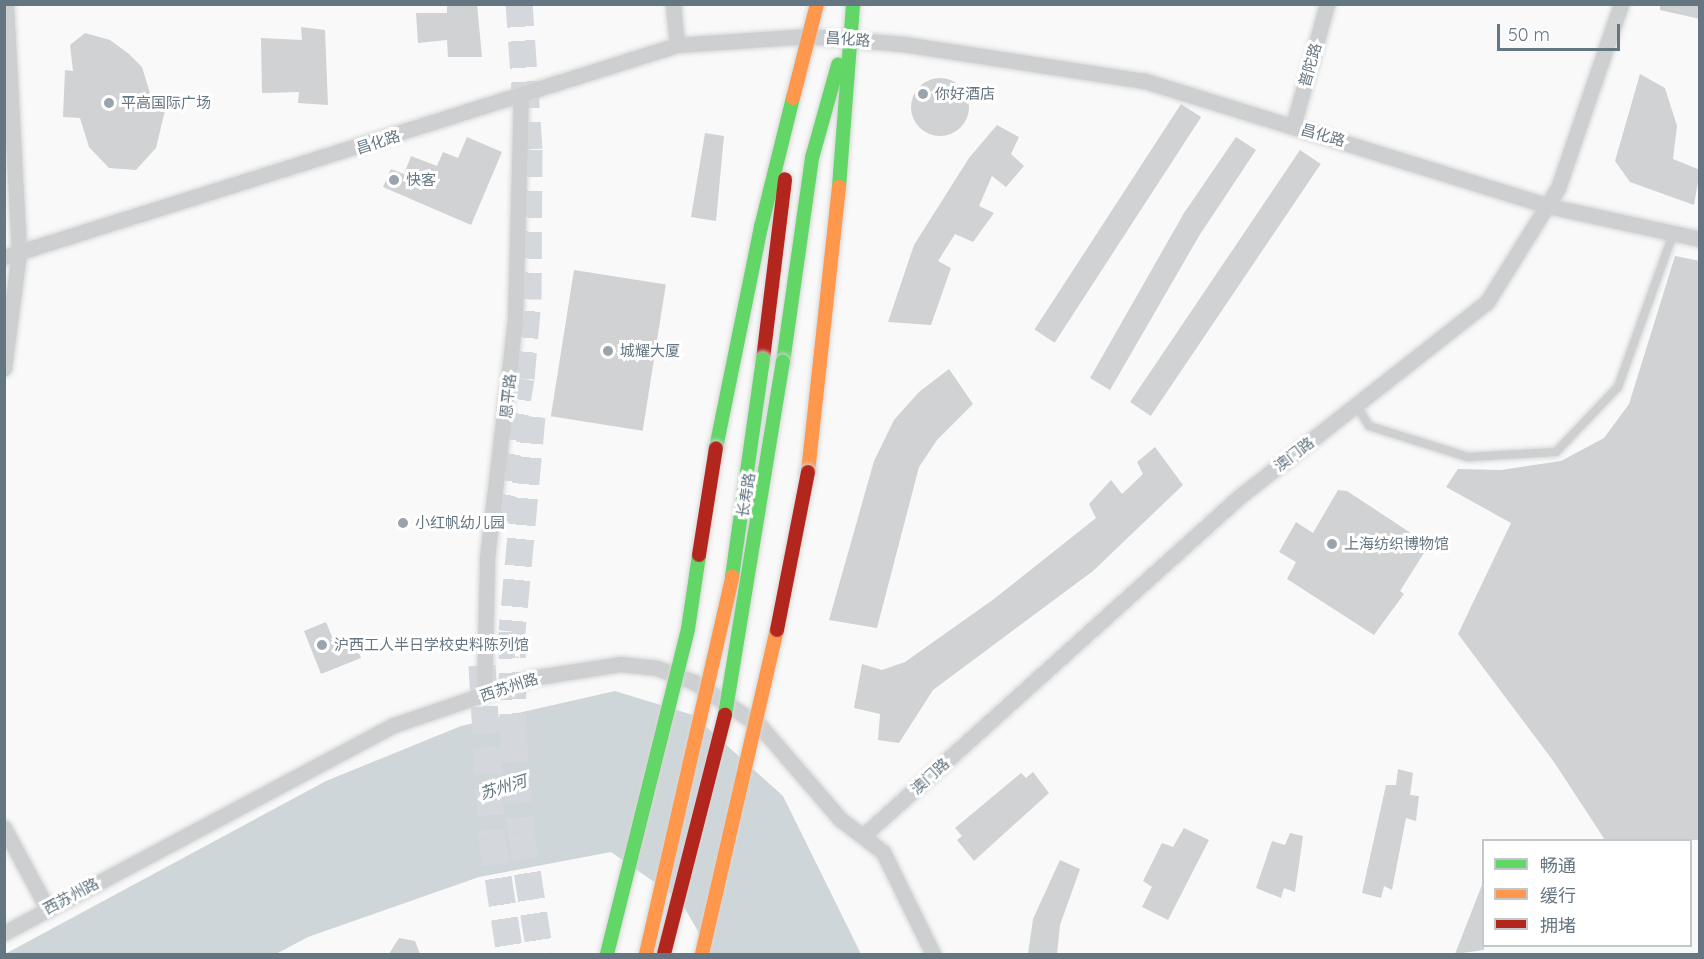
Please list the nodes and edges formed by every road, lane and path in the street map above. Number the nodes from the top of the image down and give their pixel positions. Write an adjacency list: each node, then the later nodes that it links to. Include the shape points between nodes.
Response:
1 (6, 4): 16 (street)
2 (673, 4): 9 (street)
3 (817, 4): 7 (main road, 长寿路)
4 (853, 4): 8 (main road, 长寿路)
5 (1327, 4): 12 (street, 普陀路)
6 (1620, 4): 13 (street, 澳门路, via 1572,152)
7 (809, 36): 8 (street, 昌化路); 9 (street, 昌化路); 11 (main road, 长寿路)
8 (848, 38): 12 (street, 昌化路, via 1145,81); 26 (main road, 长寿路, bridge, via 812,158 735,674); 27 (main road, 长寿路, bridge, via 839,189 808,472 770,668)
9 (677, 45): 10 (street, 昌化路)
10 (521, 96): 16 (street, 昌化路); 19 (street, 恩平路, via 515,320 487,558)
11 (790, 121): 24 (main road, 长寿路, bridge, via 761,227 716,448 688,629); 25 (main road, 长寿路, bridge, via 776,279 731,585)
12 (1293, 126): 13 (street, 昌化路)
13 (1548, 206): 14 (street, 昌化路); 18 (street, 澳门路, via 1487,302)
14 (1673, 234): 15 (street, 昌化路); 18 (lane, via 1618,387 1556,452 1468,457 1369,426)
15 (1700, 239)
16 (12, 255): 17 (street)
17 (4, 368)
18 (1357, 406): 21 (street, 澳门路, via 1239,497)
19 (484, 695): 21 (street, 西苏州路, via 591,665 639,665 676,674 723,698 760,726 833,812); 22 (street, 西苏州路, via 394,725)
20 (4, 828): 22 (street)
21 (864, 835): 28 (street, 西苏州路, via 890,862)
22 (47, 908): 23 (street, 西苏州路)
23 (4, 933)
24 (608, 954)
25 (646, 954)
26 (664, 954)
27 (702, 954)
28 (933, 954)

